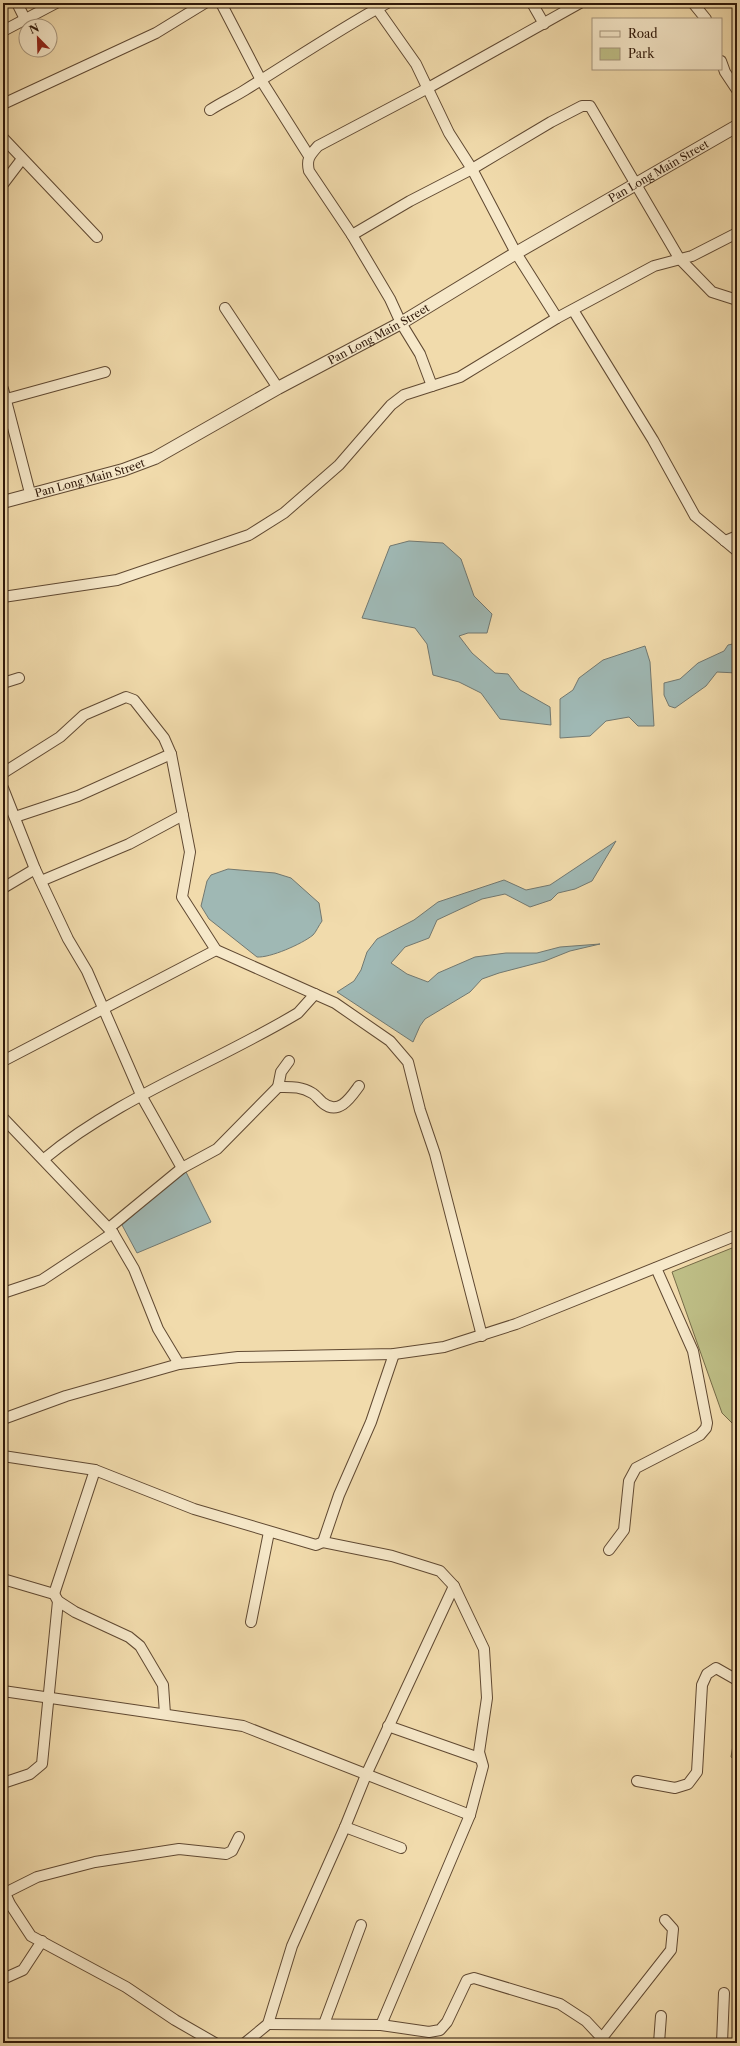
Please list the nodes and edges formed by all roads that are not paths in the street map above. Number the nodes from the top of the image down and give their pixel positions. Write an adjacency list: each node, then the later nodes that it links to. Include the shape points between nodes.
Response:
1 (17, 3): 10 (street)
2 (56, 3): 11 (street)
3 (205, 3): 20 (street, via 156,34)
4 (221, 3): 17 (street)
5 (387, 3): 9 (street)
6 (532, 3): 14 (street)
7 (580, 3): 14 (street)
8 (693, 3): 12 (street)
9 (374, 6): 17 (street); 18 (street, via 416,64)
10 (24, 18)
11 (29, 18)
12 (705, 18)
13 (18, 24): 15 (street)
14 (544, 24): 18 (street)
15 (3, 31)
16 (722, 65): 19 (street, via 724,72)
17 (261, 80): 21 (street); 24 (street)
18 (428, 88): 24 (street, via 318,146); 26 (street, via 449,133)
19 (737, 90)
20 (3, 104)
21 (210, 110)
22 (737, 126): 28 (street, Pan Long Main Street)
23 (3, 138): 25 (street)
24 (309, 156): 30 (street, via 309,171)
25 (22, 159): 27 (street); 31 (street)
26 (472, 169): 28 (street, via 582,106 590,106); 30 (street); 32 (street)
27 (3, 184)
28 (636, 184): 32 (street, Pan Long Main Street); 33 (street)
29 (737, 234): 33 (street, via 707,249)
30 (352, 235): 38 (street)
31 (97, 236)
32 (516, 252): 37 (street); 38 (street, Pan Long Main Street)
33 (679, 258): 34 (street, via 712,292); 36 (street, via 654,266)
34 (737, 300)
35 (225, 308): 41 (street)
36 (573, 310): 37 (street); 47 (street, via 649,434 695,516)
37 (557, 318): 40 (street, via 460,377)
38 (401, 323): 40 (street, via 420,354); 41 (street, Pan Long Main Street)
39 (105, 372): 43 (street)
40 (432, 386): 49 (street, via 404,395 391,404 338,465 284,513 249,535 117,580)
41 (278, 388): 44 (street, Pan Long Main Street, via 144,464)
42 (3, 389): 43 (street)
43 (4, 400): 44 (street)
44 (30, 493): 45 (street, Pan Long Main Street)
45 (3, 502)
46 (737, 536): 47 (street)
47 (725, 541): 48 (street)
48 (737, 551)
49 (3, 598)
50 (19, 678): 51 (street)
51 (3, 683)
52 (171, 754): 53 (street, via 164,738 134,700 126,697 84,715 60,737); 55 (street); 56 (street, via 78,796)
53 (3, 773)
54 (3, 788): 56 (street)
55 (183, 815): 58 (street, via 129,844); 60 (street, via 190,852 182,897)
56 (15, 817): 57 (street)
57 (35, 869): 58 (street); 59 (street)
58 (41, 881): 62 (street)
59 (3, 888)
60 (216, 950): 61 (street); 62 (street)
61 (315, 994): 67 (street, via 298,1014); 75 (street, via 335,1003 390,1041 408,1062 420,1110 435,1154)
62 (104, 1009): 63 (street); 67 (street)
63 (3, 1061)
64 (289, 1061): 66 (street, via 281,1072)
65 (359, 1086): 66 (street, via 349,1102 337,1107 324,1104 312,1093 299,1087)
66 (278, 1087): 70 (street, via 217,1149)
67 (142, 1097): 69 (street, via 64,1143); 70 (street)
68 (3, 1118): 69 (street)
69 (44, 1159): 71 (street)
70 (182, 1168): 71 (street)
71 (111, 1231): 74 (street, via 42,1280); 77 (street, via 134,1269 158,1328)
72 (737, 1235): 73 (street)
73 (656, 1268): 75 (street); 83 (street, via 693,1351 707,1423 700,1435 636,1468 629,1481 624,1530)
74 (3, 1293)
75 (482, 1336): 76 (street, via 444,1347)
76 (394, 1354): 77 (street, via 238,1357); 82 (street, via 371,1422)
77 (179, 1364): 78 (street, via 66,1396)
78 (3, 1419)
79 (3, 1456): 80 (street)
80 (95, 1470): 81 (street, via 194,1509); 86 (street)
81 (269, 1532): 82 (street, via 316,1545); 87 (street)
82 (323, 1542): 85 (street, via 392,1556 440,1571)
83 (609, 1550)
84 (3, 1579): 86 (street)
85 (454, 1586): 92 (street); 93 (street, via 484,1648 487,1698)
86 (56, 1597): 90 (street); 91 (street, via 75,1612 129,1637 140,1646 163,1685)
87 (251, 1622)
88 (737, 1680): 95 (street, via 716,1668 707,1674 702,1685 697,1772 688,1784 675,1788)
89 (3, 1691): 90 (street)
90 (48, 1697): 91 (street); 96 (street, via 42,1764 30,1774)
91 (165, 1714): 94 (street, via 243,1726)
92 (388, 1726): 93 (street); 94 (street)
93 (479, 1758): 97 (street, via 484,1766)
94 (366, 1775): 97 (street); 98 (street)
95 (637, 1781)
96 (3, 1783)
97 (470, 1815): 111 (street)
98 (345, 1827): 100 (street); 109 (street, via 292,1946)
99 (238, 1837): 101 (street, via 232,1851 226,1854 178,1849 96,1862 37,1877)
100 (401, 1848)
101 (4, 1891): 102 (street)
102 (7, 1906): 105 (street, via 31,1936)
103 (665, 1920): 112 (street, via 673,1929 671,1950)
104 (361, 1925): 110 (street)
105 (42, 1942): 106 (street, via 23,1970); 113 (street, via 126,1987)
106 (3, 1979)
107 (724, 1993): 116 (street)
108 (660, 2016): 115 (street)
109 (268, 2024): 110 (street); 114 (street)
110 (324, 2024): 111 (street)
111 (381, 2025): 112 (street, via 429,2032 440,2030 447,2022 467,1980 474,1978 560,2004 586,2021)
112 (600, 2040)
113 (215, 2043)
114 (245, 2043)
115 (660, 2043)
116 (722, 2043)

